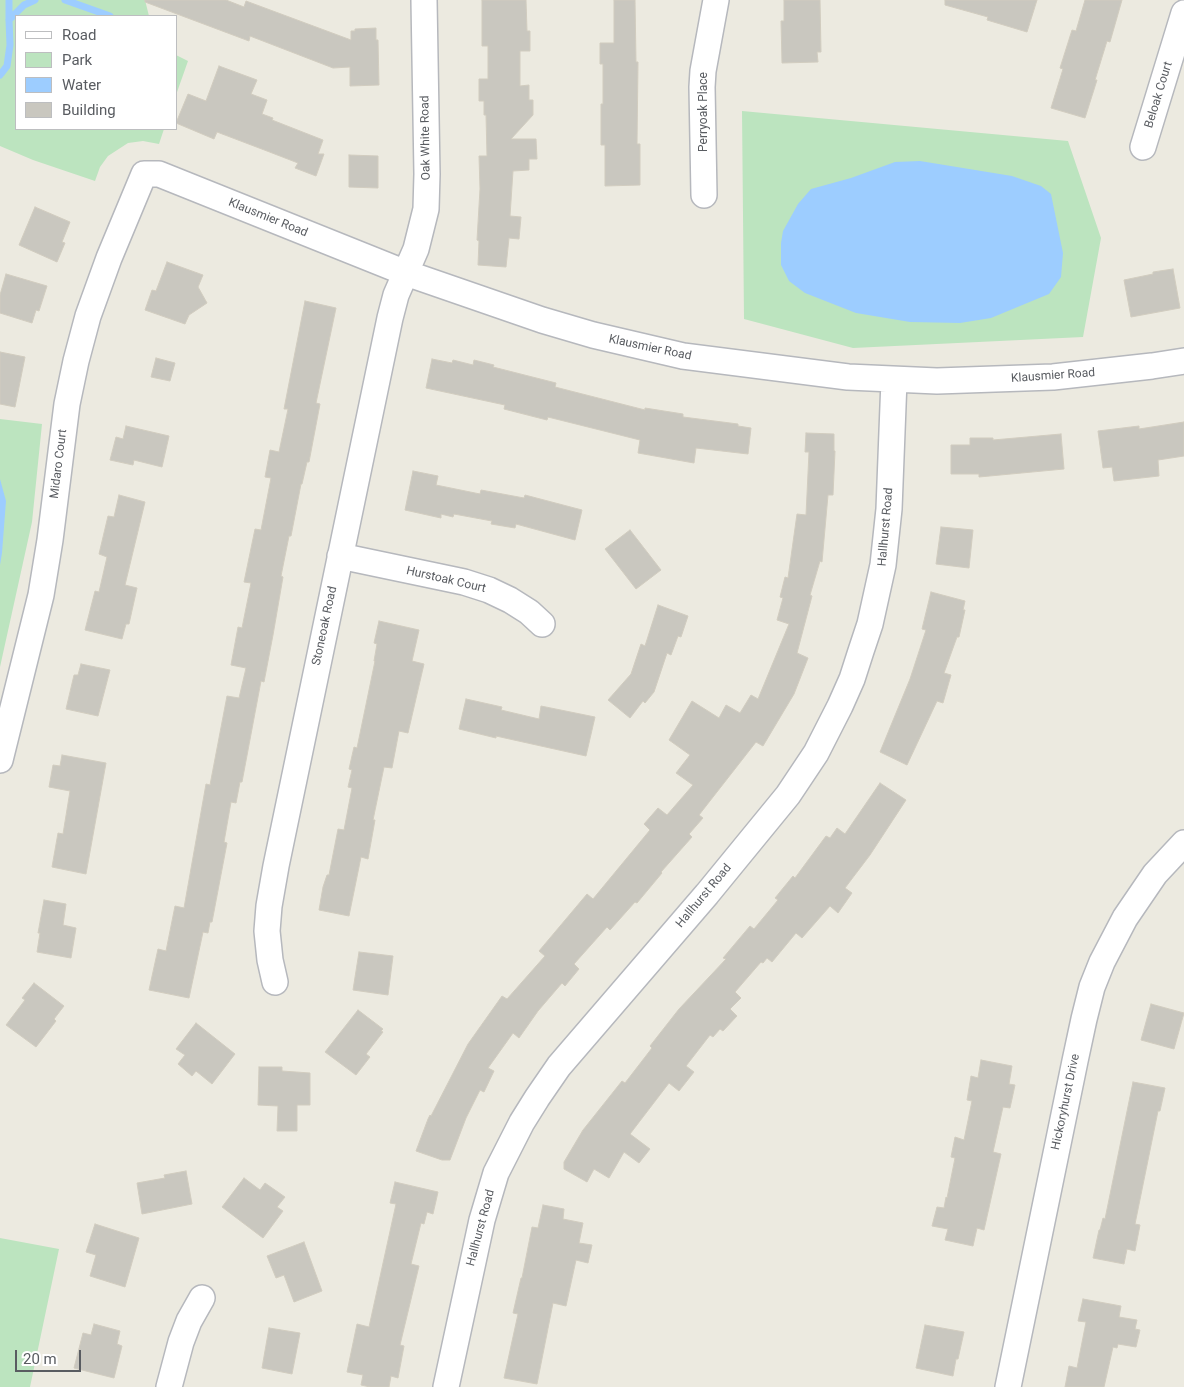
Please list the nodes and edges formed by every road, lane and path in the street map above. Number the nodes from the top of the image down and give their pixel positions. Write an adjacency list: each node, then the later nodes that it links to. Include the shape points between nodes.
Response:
1 (424, 0): 7 (street, Oak White Road, via 426,209)
2 (716, 0): 6 (street, Perryoak Place, via 703,79)
3 (1184, 13): 4 (street, Beloak Court)
4 (1143, 147)
5 (144, 174): 7 (street, Klausmier Road, via 159,174); 12 (street, Midaro Court, via 109,258 76,361 65,413 44,578)
6 (704, 195)
7 (406, 273): 9 (street, Klausmier Road, via 593,336 637,347 683,356); 10 (street, Stoneoak Road, via 390,318)
8 (1184, 361): 9 (street, Klausmier Road, via 1053,377)
9 (894, 380): 17 (street, Hallhurst Road, via 889,509 883,564 870,624 840,706 816,753 788,794 559,1066 522,1122 496,1173 482,1220)
10 (340, 556): 11 (street, Hurstoak Court, via 489,590 529,612); 14 (street, Stoneoak Road, via 269,906 270,960)
11 (542, 624)
12 (0, 760)
13 (1184, 842): 18 (street, Hickoryhurst Drive, via 1155,874 1125,918 1092,987)
14 (275, 982)
15 (202, 1298): 16 (street, via 181,1342)
16 (169, 1387)
17 (446, 1387)
18 (1008, 1387)

